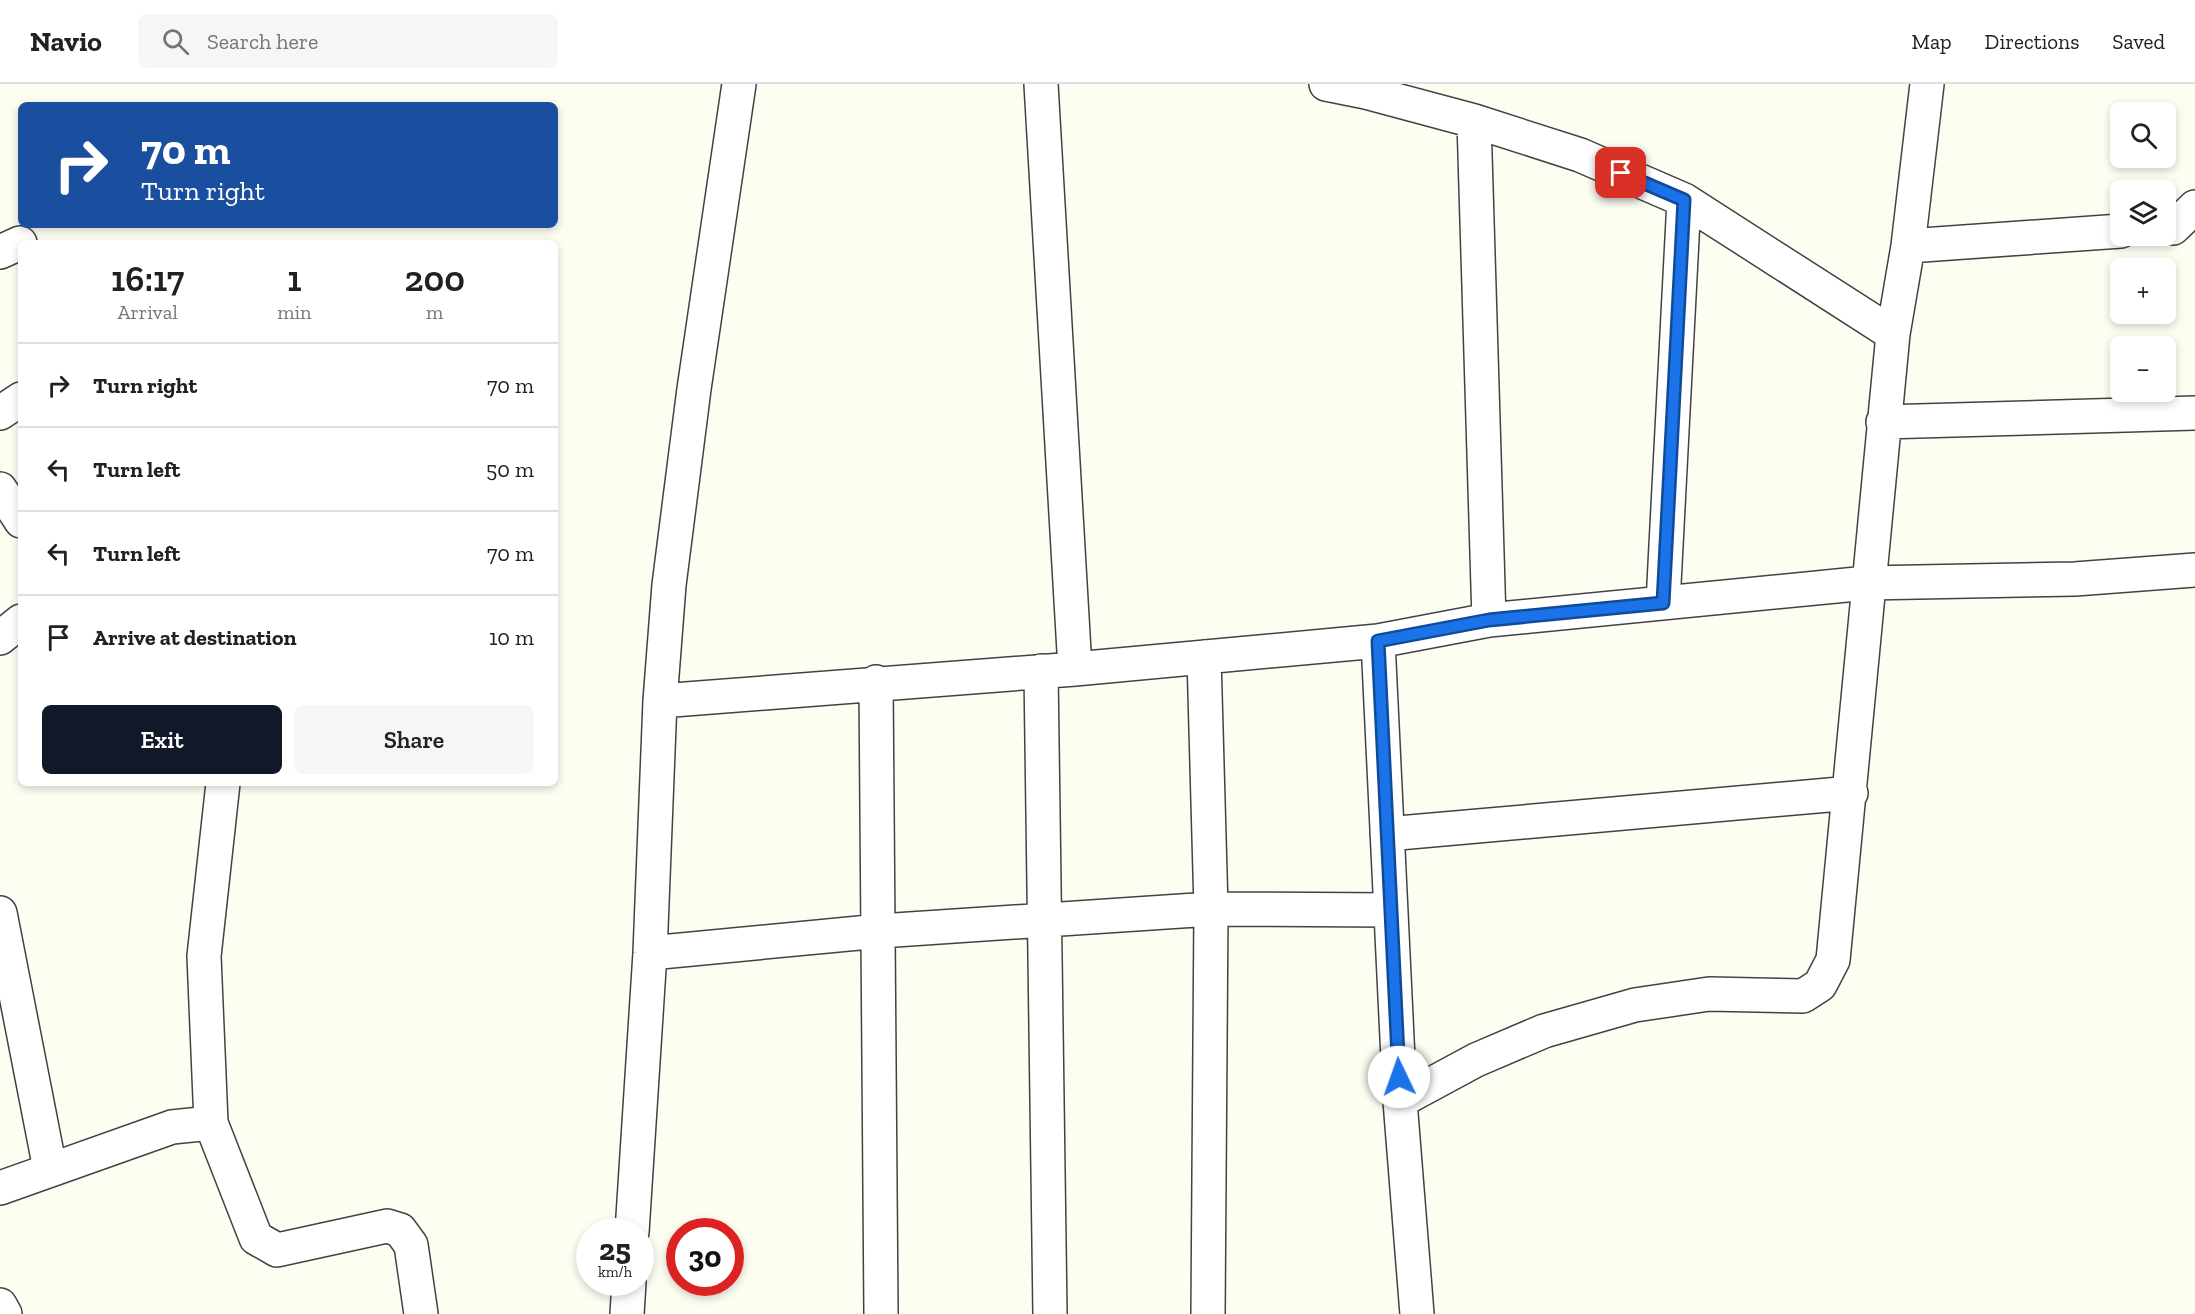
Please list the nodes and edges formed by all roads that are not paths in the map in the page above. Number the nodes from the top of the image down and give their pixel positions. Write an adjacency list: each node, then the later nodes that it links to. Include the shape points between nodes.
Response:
1 (739, 84): 29 (street, via 692,400 669,585)
2 (1041, 84): 26 (street)
3 (1326, 84): 5 (street)
4 (1927, 84): 9 (street)
5 (1474, 121): 6 (street, via 1580,155); 21 (street)
6 (1684, 200): 11 (street); 20 (street)
7 (2110, 232): 9 (street)
8 (18, 244): 10 (street)
9 (1908, 246): 11 (street)
10 (0, 252)
11 (1893, 334): 15 (street)
12 (18, 401): 13 (street)
13 (0, 413)
14 (2195, 413): 15 (street)
15 (1883, 422): 19 (street)
16 (0, 489): 17 (street)
17 (18, 516)
18 (2195, 570): 19 (street, via 2075,579)
19 (1867, 583): 20 (street); 31 (street)
20 (1663, 603): 21 (street)
21 (1489, 620): 24 (street)
22 (18, 623): 23 (street)
23 (0, 638)
24 (1378, 641): 25 (street); 32 (street)
25 (1204, 657): 26 (street); 33 (street)
26 (1075, 669): 27 (street)
27 (1041, 671): 28 (street); 36 (street)
28 (876, 682): 29 (street); 37 (street)
29 (660, 701): 38 (street)
30 (223, 786): 40 (street, via 204,956)
31 (1851, 792): 32 (street); 39 (street, via 1833,960 1820,986 1803,996 1709,994 1635,1005 1544,1031 1476,1060)
32 (1387, 834): 34 (street)
33 (1211, 909): 34 (street); 36 (street); 51 (street)
34 (1390, 910): 39 (street)
35 (0, 913): 41 (street)
36 (1043, 922): 37 (street); 50 (street)
37 (880, 931): 38 (street); 49 (street)
38 (650, 953): 43 (street)
39 (1400, 1101): 52 (street)
40 (211, 1123): 41 (street, via 172,1127); 47 (street, via 256,1238 276,1250 387,1226 400,1230 411,1245)
41 (50, 1169): 42 (street)
42 (0, 1188)
43 (633, 1218)
44 (628, 1296): 48 (street)
45 (0, 1305): 46 (street)
46 (5, 1314)
47 (421, 1314)
48 (627, 1314)
49 (881, 1314)
50 (1050, 1314)
51 (1208, 1314)
52 (1417, 1314)

